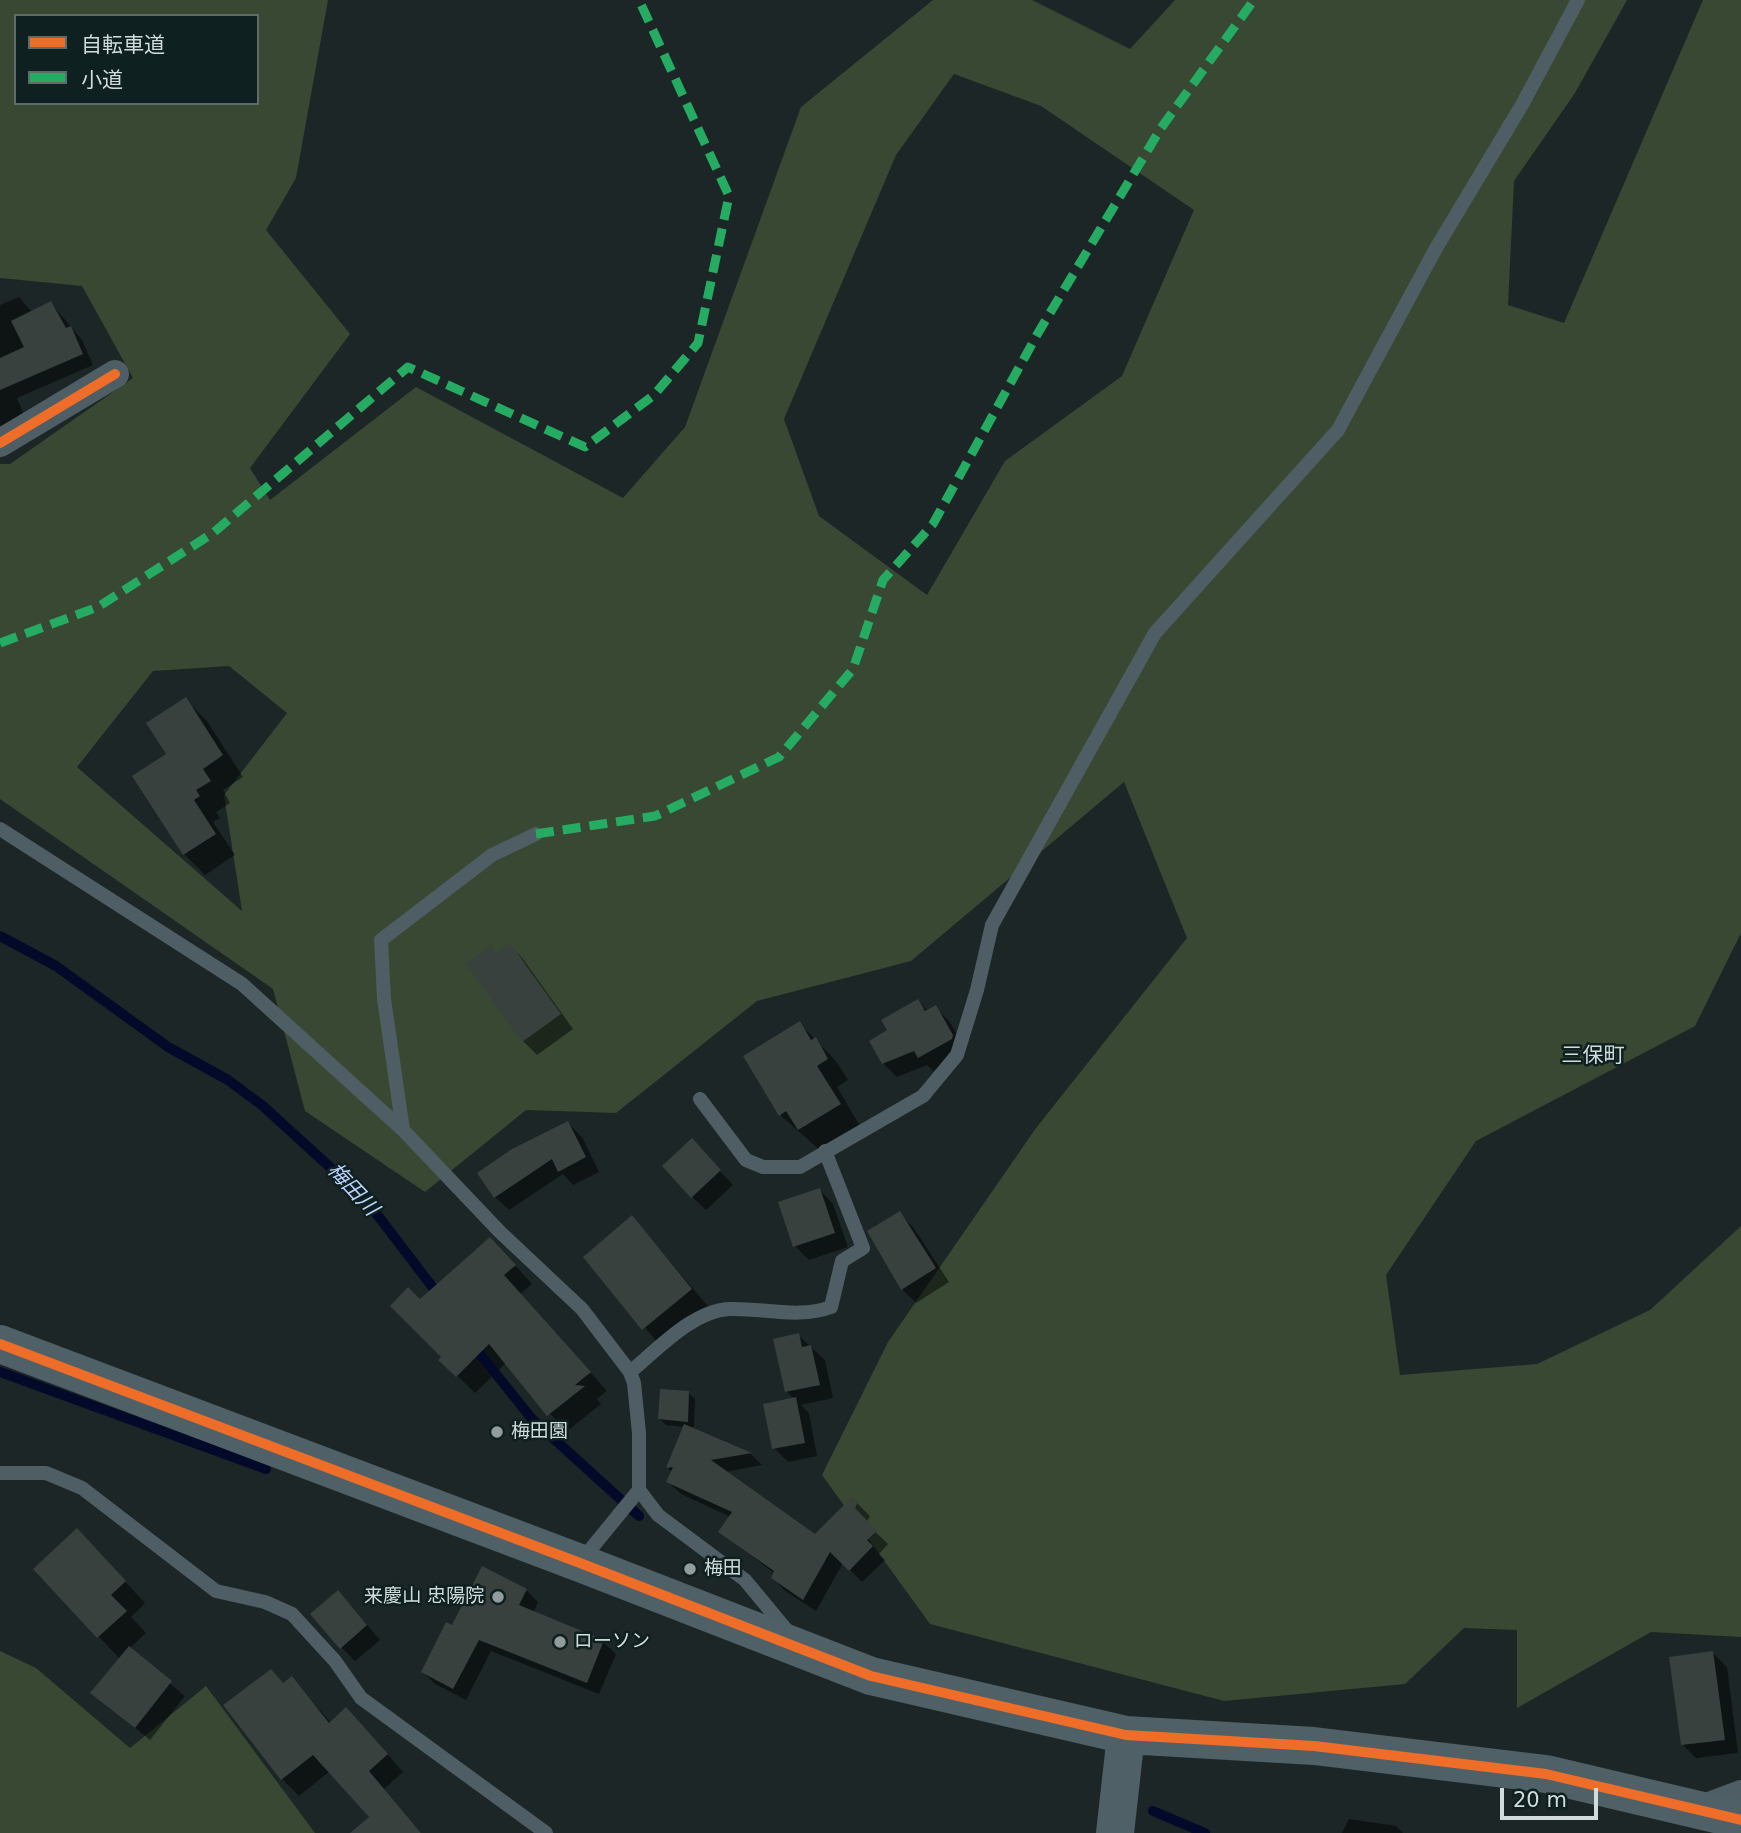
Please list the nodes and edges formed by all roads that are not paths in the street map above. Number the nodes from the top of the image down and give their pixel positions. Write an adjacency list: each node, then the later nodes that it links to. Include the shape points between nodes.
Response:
1 (1578, 0): 8 (lane, via 1338,430 1155,633 992,925 957,1055 923,1096)
2 (115, 373): 3 (street)
3 (0, 443)
4 (0, 829): 7 (lane, via 242,985)
5 (536, 834): 7 (lane, via 483,861 381,940 384,999)
6 (700, 1100): 8 (lane, via 746,1160 763,1167 800,1167)
7 (403, 1130): 10 (lane, via 500,1232 582,1309)
8 (825, 1151): 10 (lane, via 863,1248 842,1261 831,1307 814,1314 726,1309 697,1318)
9 (0, 1344): 13 (street)
10 (630, 1372): 12 (lane, via 639,1433)
11 (0, 1474): 19 (lane, via 46,1473 82,1488 216,1591 265,1602 292,1614 361,1698)
12 (638, 1491): 13 (lane); 14 (lane, via 659,1515 745,1580)
13 (580, 1563): 14 (street)
14 (803, 1650): 15 (street, via 871,1676)
15 (1126, 1735): 17 (street, via 1314,1746 1546,1774); 20 (street)
16 (1741, 1794): 17 (street)
17 (1698, 1810): 18 (street)
18 (1741, 1820)
19 (546, 1833)
20 (1115, 1833)

